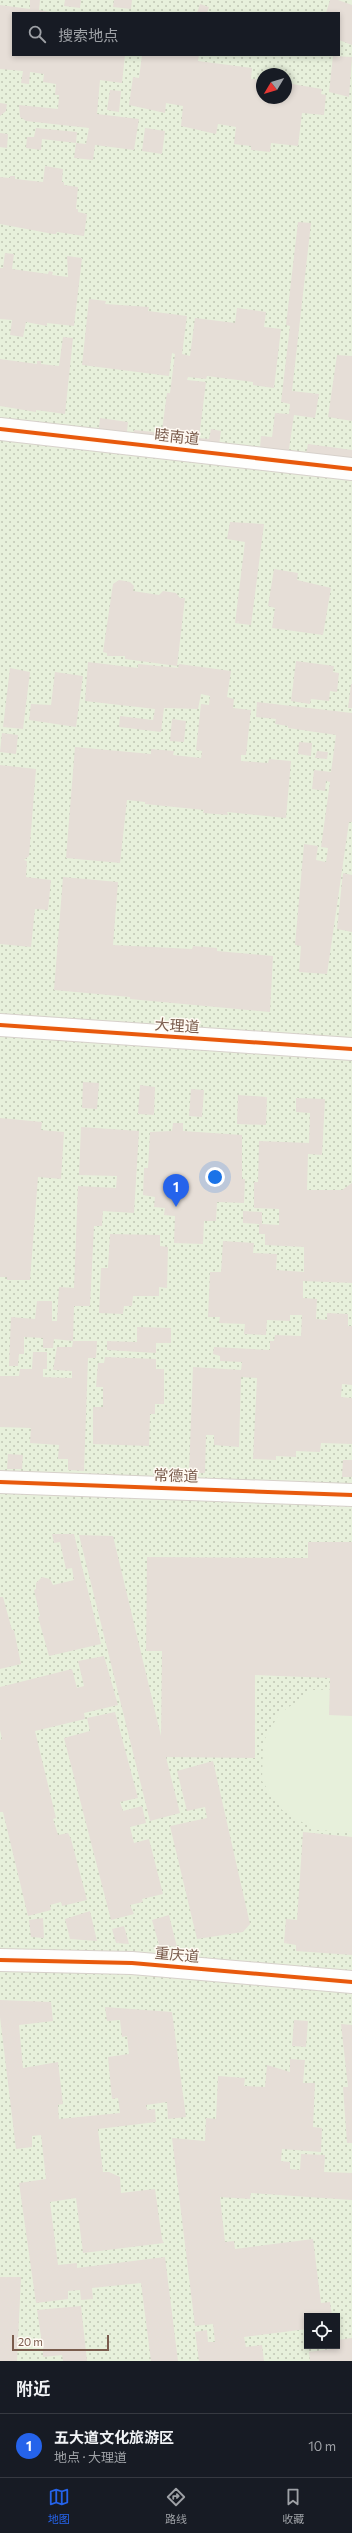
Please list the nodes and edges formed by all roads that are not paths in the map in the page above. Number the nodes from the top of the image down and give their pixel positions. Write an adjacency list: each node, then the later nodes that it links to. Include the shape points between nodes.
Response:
1 (0, 429): 2 (street, 睦南道)
2 (352, 468)
3 (0, 1025): 4 (street, 大理道)
4 (352, 1049)
5 (0, 1482): 6 (street, 常德道)
6 (352, 1495)
7 (0, 1960): 8 (street, 重庆道, via 132,1963)
8 (352, 1982)

